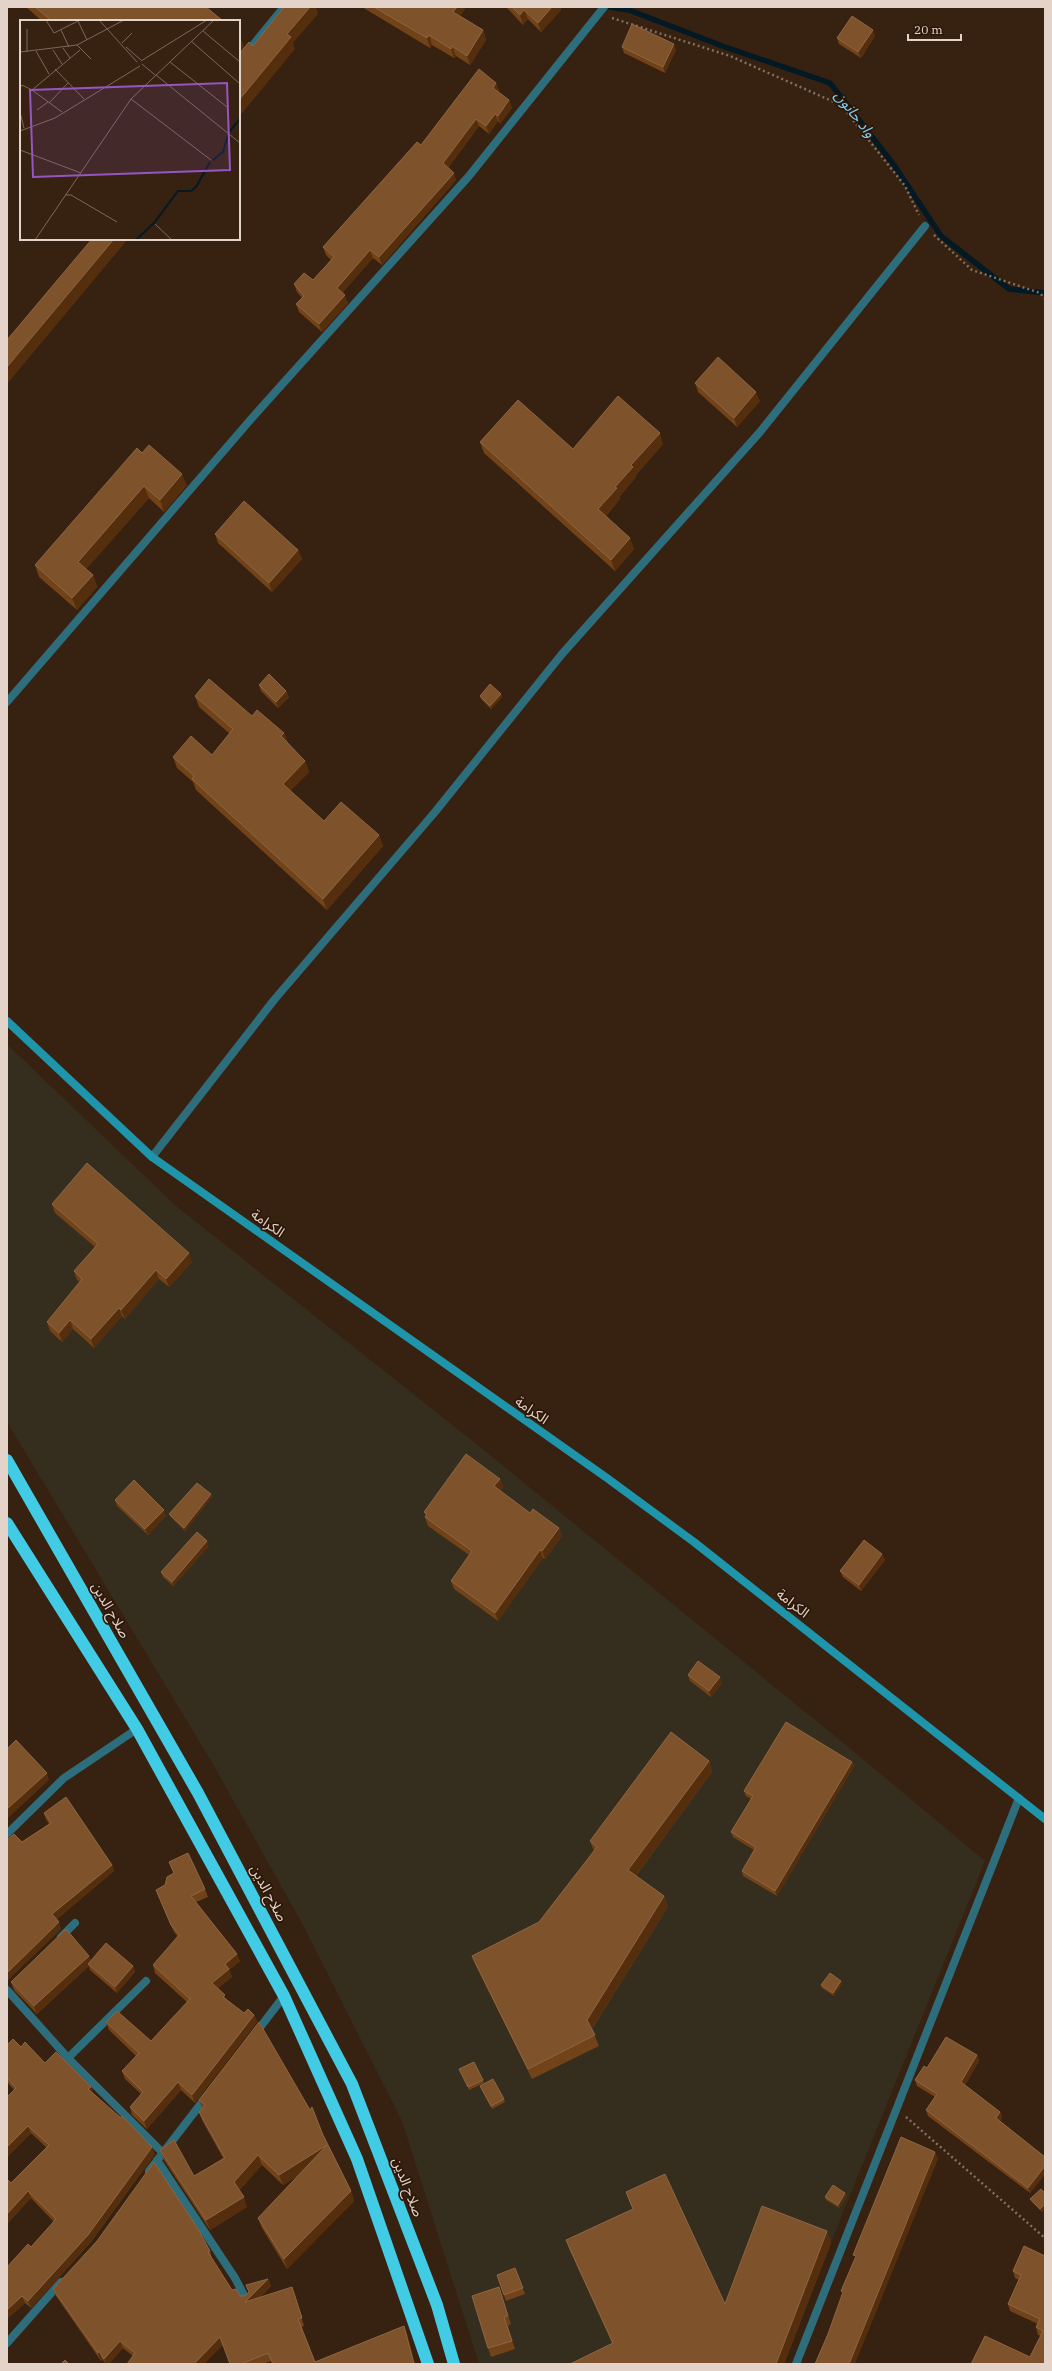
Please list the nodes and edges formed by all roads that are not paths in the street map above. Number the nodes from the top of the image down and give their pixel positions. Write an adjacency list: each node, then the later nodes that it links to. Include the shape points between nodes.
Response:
1 (284, 7): 3 (street)
2 (602, 10): 5 (street, via 469,176 252,418)
3 (240, 61)
4 (925, 226): 7 (street, via 760,432 562,654 435,812 274,1000)
5 (7, 702)
6 (7, 1020): 7 (main road, الكرامة)
7 (152, 1157): 11 (main road, الكرامة, via 688,1537)
8 (7, 1460): 28 (highway, صلاح الدين, via 198,1792 352,2084 437,2305)
9 (7, 1523): 10 (highway)
10 (137, 1729): 13 (street, via 64,1778); 18 (highway)
11 (1019, 1798): 12 (main road, الكرامة); 29 (street)
12 (1045, 1819)
13 (7, 1834)
14 (75, 1923): 15 (street)
15 (52, 1945)
16 (146, 1981): 20 (street)
17 (9, 1987): 20 (street)
18 (284, 1996): 19 (street); 27 (highway, via 357,2159)
19 (250, 2040)
20 (68, 2058): 22 (street)
21 (211, 2090): 22 (street)
22 (160, 2156): 23 (street); 25 (street)
23 (144, 2178)
24 (65, 2277): 26 (street)
25 (246, 2299)
26 (7, 2343)
27 (428, 2364)
28 (454, 2364)
29 (796, 2364)

